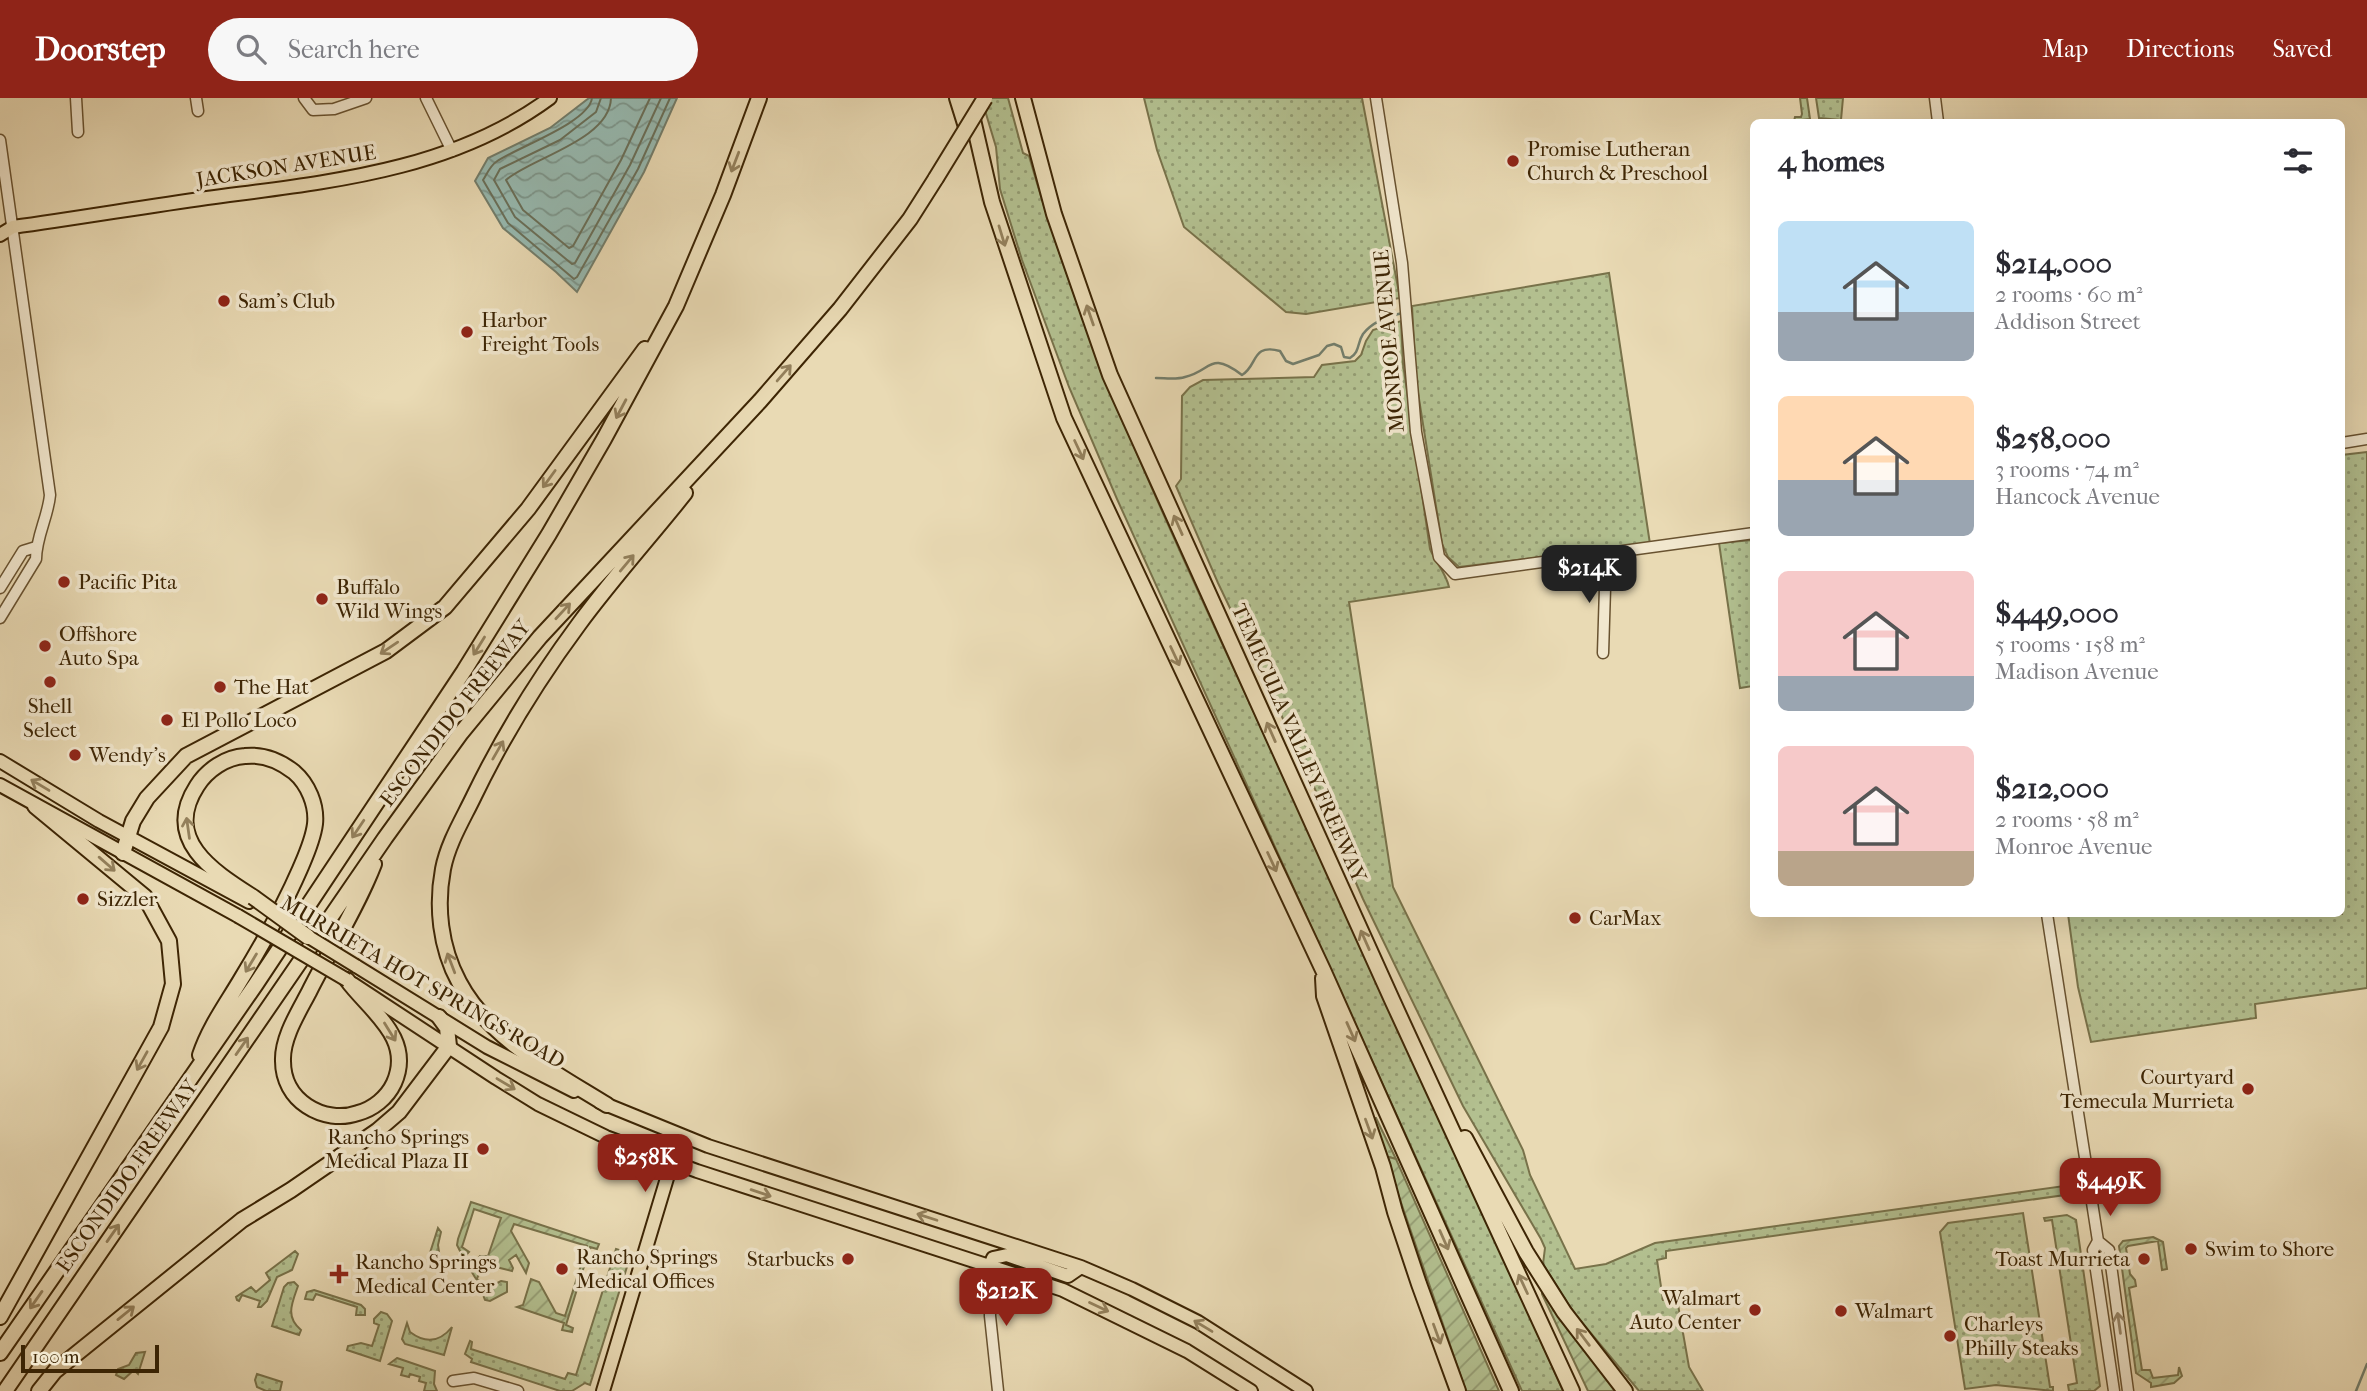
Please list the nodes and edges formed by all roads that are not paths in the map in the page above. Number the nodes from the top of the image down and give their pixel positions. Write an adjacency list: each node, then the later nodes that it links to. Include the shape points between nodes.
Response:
1 (76, 98): 16 (street)
2 (196, 98): 14 (street)
3 (304, 98): 4 (street, via 313,110)
4 (366, 98)
5 (426, 98): 18 (street)
6 (550, 98): 18 (main road, JACKSON AVENUE, via 498,131)
7 (759, 98): 23 (highway, ESCONDIDO FREEWAY, one-way to 23)
8 (957, 98): 19 (highway)
9 (968, 98): 19 (highway)
10 (985, 98): 24 (highway, ESCONDIDO FREEWAY, one-way to 10, bridge, via 910,219)
11 (1023, 98): 44 (highway, TEMECULA VALLEY FREEWAY, one-way to 11, via 1110,375 1054,214)
12 (1376, 98): 29 (street, MONROE AVENUE, via 1402,263 1416,432 1439,557 1455,574)
13 (1935, 98): 15 (street)
14 (198, 111)
15 (1938, 119)
16 (78, 132)
17 (0, 140): 21 (street)
18 (453, 151): 21 (main road, JACKSON AVENUE, via 371,174)
19 (992, 202): 42 (highway, one-way to 42, via 1064,418)
20 (0, 222): 21 (main road, JACKSON AVENUE)
21 (13, 227): 22 (main road, JACKSON AVENUE); 28 (street, via 50,495)
22 (0, 234)
23 (676, 306): 36 (highway, one-way to 36, via 528,509 444,607 386,651 186,756 147,798); 47 (highway, ESCONDIDO FREEWAY, one-way to 47, via 604,439 464,671)
24 (760, 401): 37 (highway, ESCONDIDO FREEWAY, one-way to 24, via 461,733 540,637); 48 (highway, one-way to 24, via 522,1050 476,1008 447,954 440,910 444,865 488,768 533,691 579,624)
25 (2367, 439): 26 (street)
26 (2345, 443)
27 (1750, 534): 29 (street)
28 (36, 547): 30 (street, via 23,551); 31 (street, via 36,559)
29 (1601, 556): 32 (street)
30 (0, 588)
31 (0, 618)
32 (1603, 653)
33 (0, 761): 36 (main road, MURRIETA HOT SPRINGS ROAD, one-way to 33)
34 (0, 785): 35 (main road, MURRIETA HOT SPRINGS ROAD)
35 (35, 806): 38 (main road, MURRIETA HOT SPRINGS ROAD); 54 (highway, one-way to 54, via 145,897 169,941 173,984 161,1027)
36 (127, 836): 38 (highway); 39 (main road, MURRIETA HOT SPRINGS ROAD)
37 (385, 838): 43 (highway, one-way to 37, via 388,1026 399,1063 394,1083 383,1099 356,1114 334,1116 309,1107 294,1095 285,1078 283,1055 291,1029 365,887); 58 (highway, ESCONDIDO FREEWAY, one-way to 37)
38 (122, 853): 43 (main road, MURRIETA HOT SPRINGS ROAD, bridge)
39 (251, 900): 41 (highway, bridge); 47 (highway, one-way to 47, via 202,860 187,826 190,801 203,777 221,764 245,756 267,757 296,774 313,802 315,824 295,881 207,1034)
40 (2047, 917): 51 (street)
41 (308, 937): 45 (main road, MURRIETA HOT SPRINGS ROAD, bridge)
42 (1323, 970): 65 (highway, one-way to 65, via 1324,996); 66 (highway, one-way to 66)
43 (346, 980): 46 (main road, MURRIETA HOT SPRINGS ROAD)
44 (1393, 1002): 57 (highway, TEMECULA VALLEY FREEWAY, one-way to 44); 67 (highway, one-way to 44, via 1564,1312 1526,1252)
45 (439, 1017): 46 (highway, via 447,1028); 48 (main road, MURRIETA HOT SPRINGS ROAD, via 525,1068)
46 (449, 1046): 50 (main road, MURRIETA HOT SPRINGS ROAD, one-way to 50, via 538,1104); 59 (highway, one-way to 46, via 55,1371 242,1220 377,1131 399,1112)
47 (196, 1068): 55 (highway, ESCONDIDO FREEWAY, one-way to 55)
48 (607, 1105): 49 (main road, MURRIETA HOT SPRINGS ROAD)
49 (680, 1135): 50 (main road); 53 (main road, MURRIETA HOT SPRINGS ROAD, one-way to 49)
50 (672, 1162): 52 (main road, MURRIETA HOT SPRINGS ROAD, one-way to 52); 61 (main road)
51 (2098, 1241): 68 (street, via 2093,1250); 69 (street, one-way to 51, via 2109,1250)
52 (990, 1266): 53 (main road, via 993,1258 1007,1255 1068,1276); 62 (street); 63 (main road, MURRIETA HOT SPRINGS ROAD, one-way to 63, via 1063,1290 1118,1316)
53 (1081, 1267): 64 (main road, MURRIETA HOT SPRINGS ROAD, one-way to 53, via 1198,1322)
54 (0, 1317)
55 (0, 1353)
56 (453, 1381): 60 (street, via 474,1378)
57 (1571, 1387)
58 (5, 1391)
59 (39, 1391)
60 (518, 1391)
61 (603, 1391)
62 (998, 1391)
63 (1251, 1391)
64 (1306, 1391)
65 (1458, 1391)
66 (1511, 1391)
67 (1625, 1391)
68 (2114, 1391)
69 (2128, 1391)

